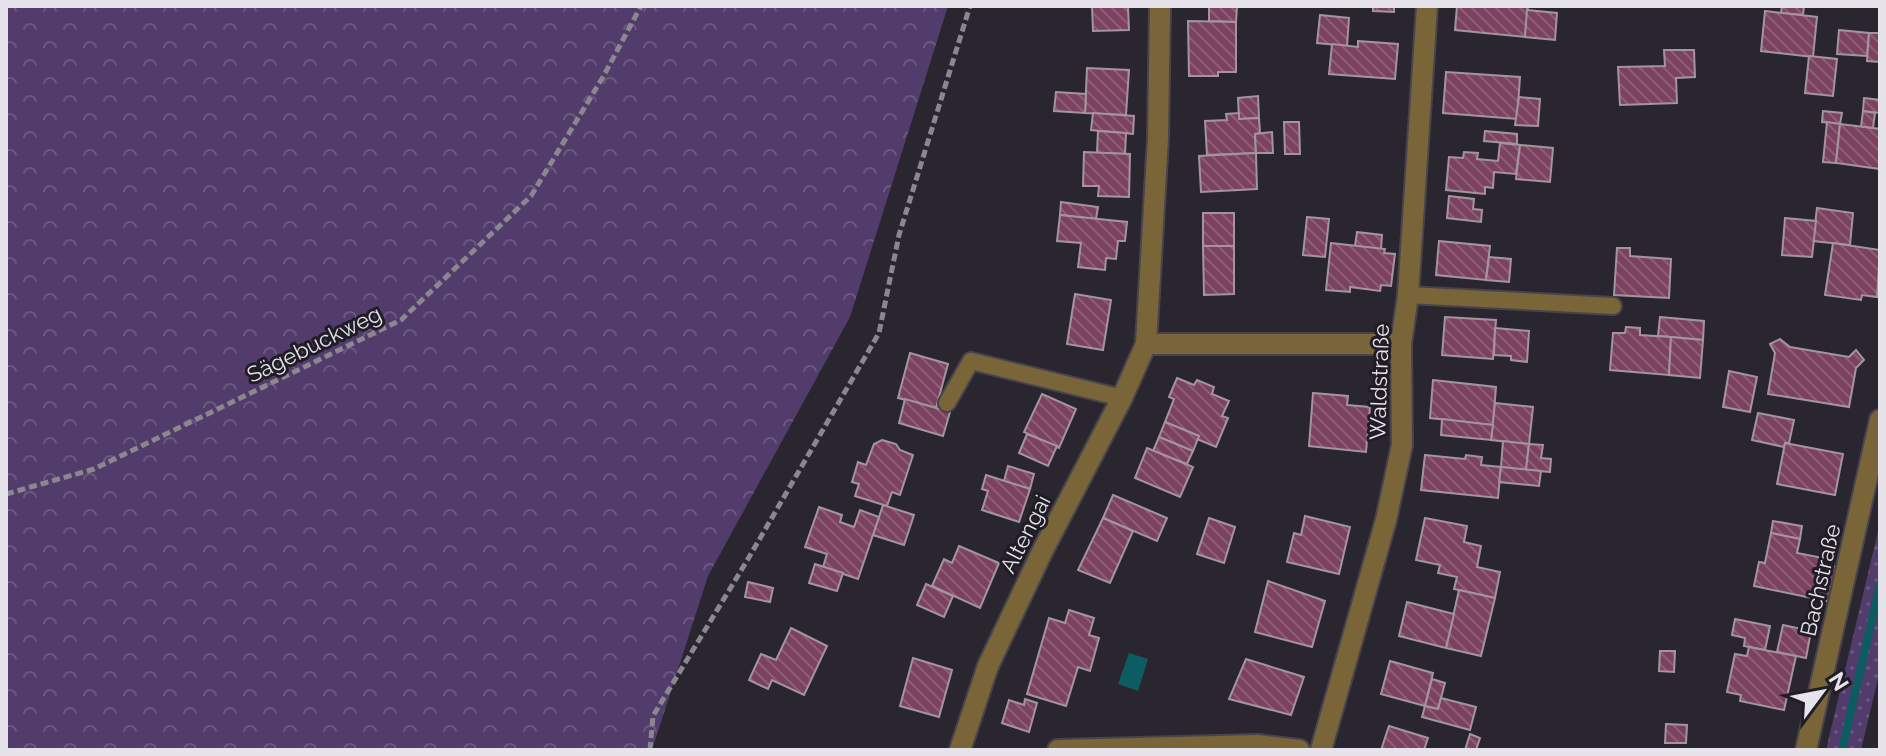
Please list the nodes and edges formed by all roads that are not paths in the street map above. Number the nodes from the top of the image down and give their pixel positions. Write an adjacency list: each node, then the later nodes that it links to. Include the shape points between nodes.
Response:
1 (1160, 6): 5 (street, Altengai)
2 (1427, 6): 3 (street, Waldstraße)
3 (1408, 295): 4 (lane); 6 (street, Waldstraße)
4 (1613, 306)
5 (1146, 344): 6 (street); 7 (street, Altengai)
6 (1401, 344): 13 (street, Waldstraße, via 1402,445)
7 (1122, 398): 8 (lane, via 971,361); 10 (street, Altengai, via 988,666)
8 (947, 403)
9 (1880, 420): 14 (street, Bachstraße)
10 (960, 750)
11 (1058, 750): 12 (street, via 1257,745)
12 (1299, 750)
13 (1321, 750)
14 (1806, 750)

